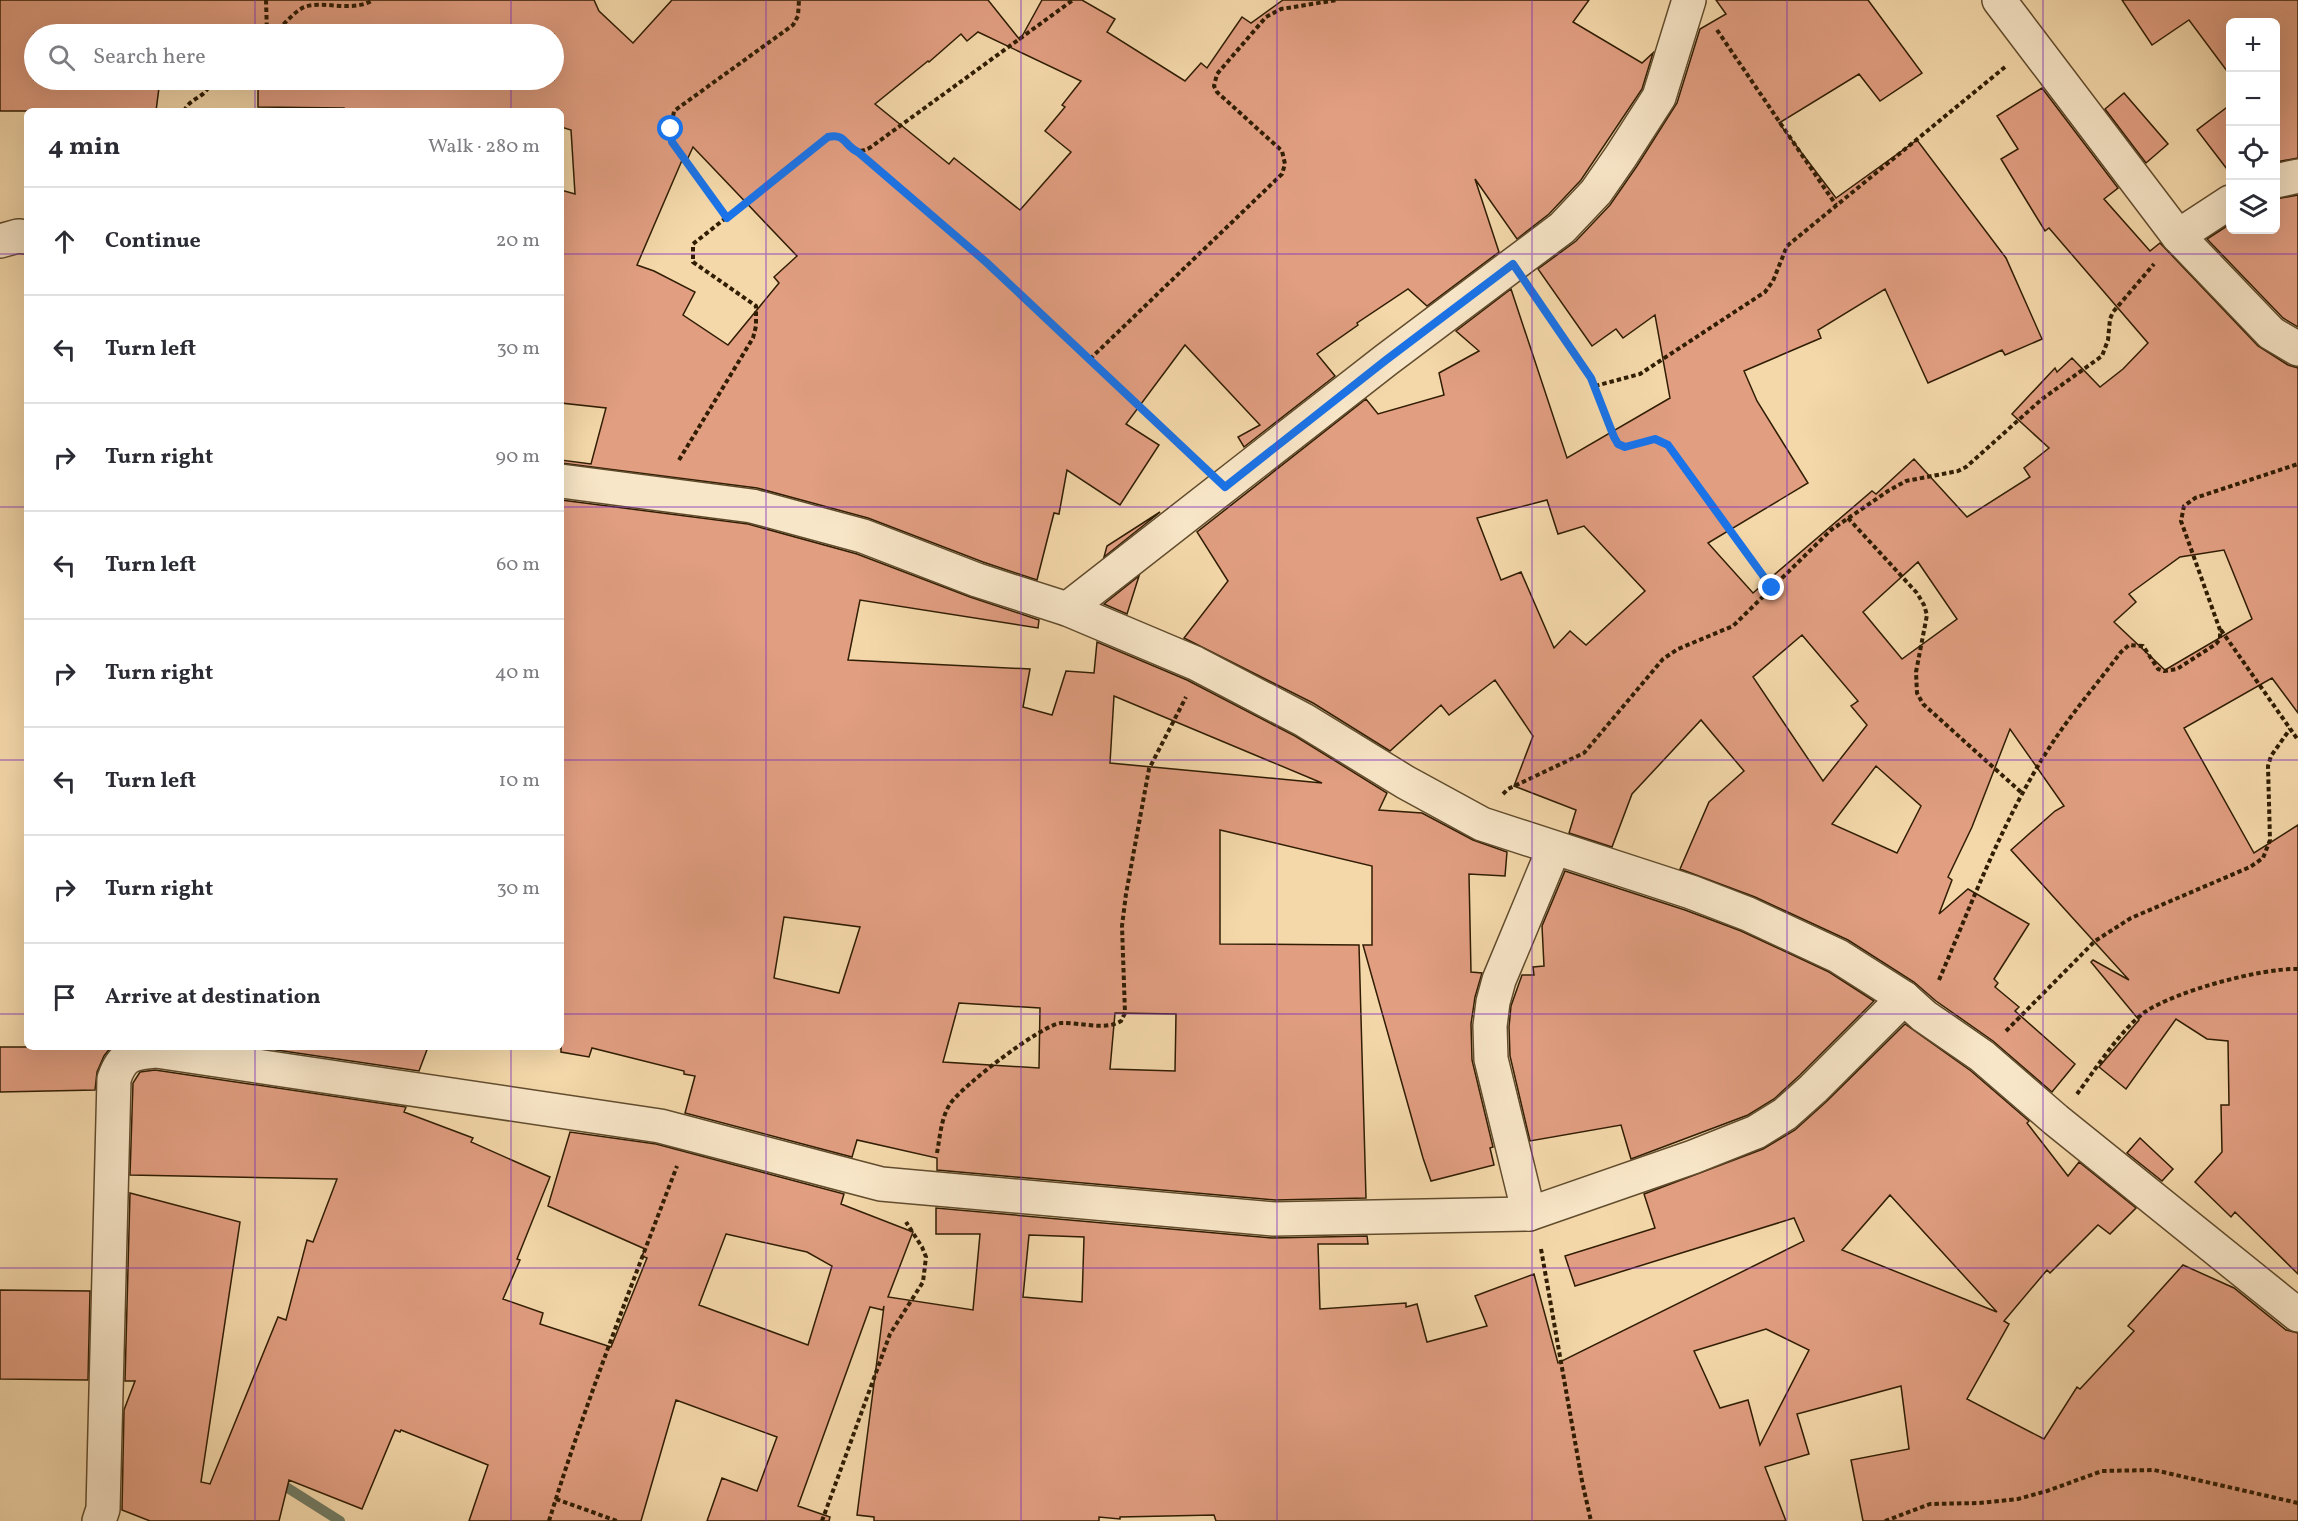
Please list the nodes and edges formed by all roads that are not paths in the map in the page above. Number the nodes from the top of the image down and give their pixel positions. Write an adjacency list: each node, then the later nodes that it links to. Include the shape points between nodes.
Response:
1 (1689, 0): 11 (street, via 1659,97 1596,192 1562,228)
2 (2000, 0): 6 (street)
3 (2298, 176): 4 (street)
4 (2280, 180)
5 (2226, 205): 6 (street)
6 (2178, 236): 9 (street, via 2271,333)
7 (24, 237): 8 (street)
8 (0, 241)
9 (2298, 349)
10 (564, 481): 11 (street, via 752,506 863,536 977,580)
11 (1067, 609): 12 (street, via 1203,668 1304,720 1482,824)
12 (1554, 849): 13 (street, via 1748,914 1838,956); 14 (street, via 1498,980 1491,1026 1491,1059)
13 (1914, 1007): 14 (street, via 1785,1114 1756,1132); 15 (street, via 1982,1056)
14 (1532, 1213): 16 (street, via 1274,1219 881,1184 660,1126 156,1051 139,1053 125,1058 114,1079 103,1509)
15 (2298, 1315)
16 (99, 1521)

